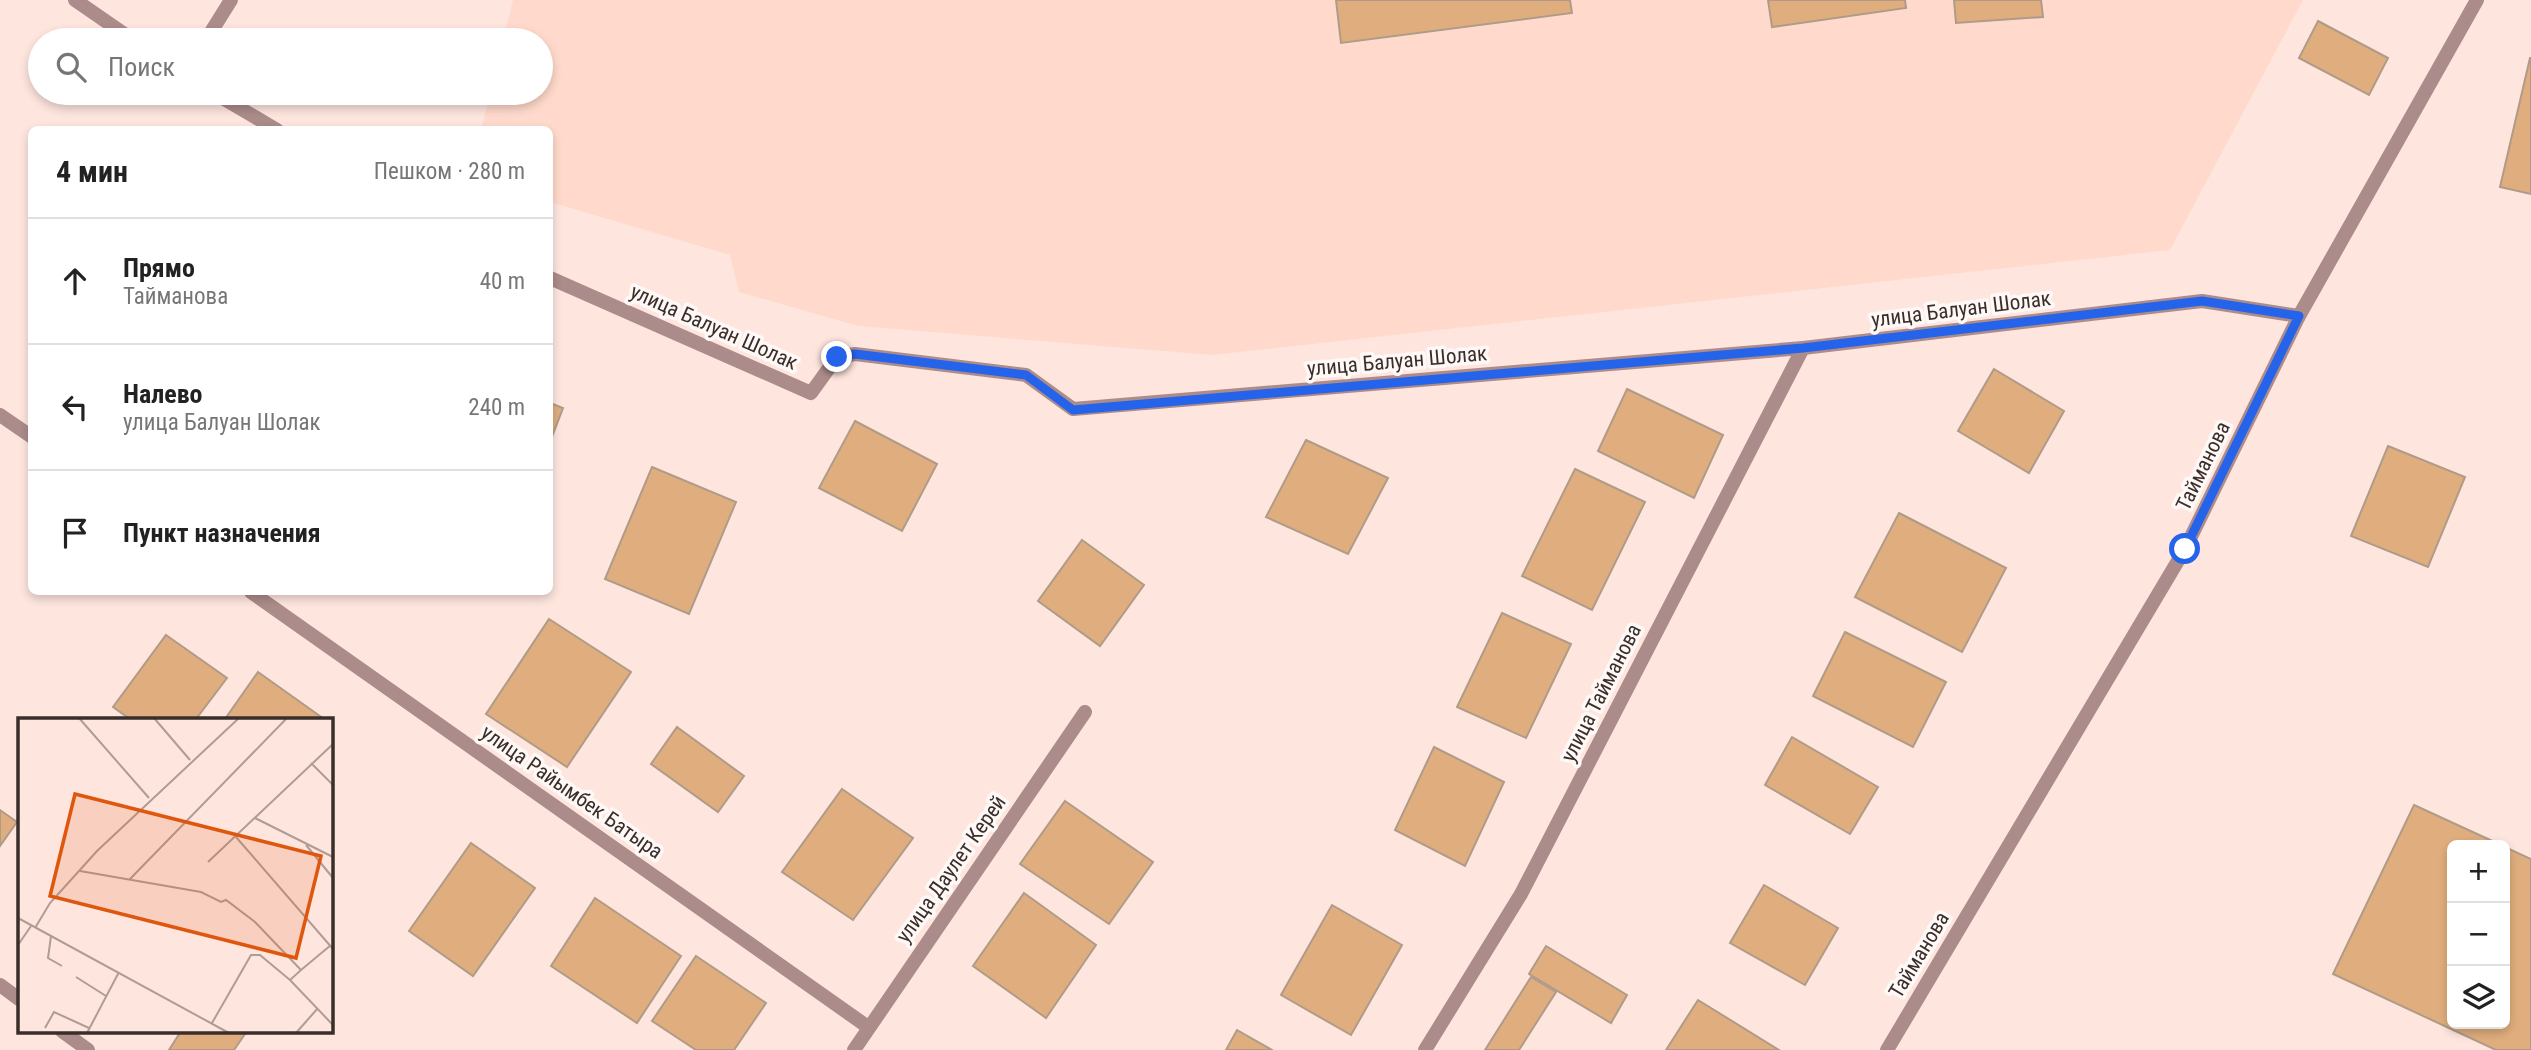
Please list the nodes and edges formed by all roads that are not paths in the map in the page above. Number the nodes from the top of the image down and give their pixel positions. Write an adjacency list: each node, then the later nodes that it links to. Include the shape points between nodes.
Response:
1 (75, 0): 4 (street)
2 (231, 0): 5 (street)
3 (2477, 0): 9 (street, Тайманова)
4 (116, 28)
5 (214, 28)
6 (234, 105): 7 (street)
7 (270, 126)
8 (553, 279): 10 (street, улица Балуан Шолак, via 811,393 837,357 855,354 1026,375 1073,410)
9 (2299, 316): 10 (street, улица Балуан Шолак, via 2202,301); 22 (street, Тайманова, via 2185,549)
10 (1803, 348): 21 (street, улица Тайманова, via 1521,894)
11 (0, 415): 12 (street)
12 (28, 434)
13 (255, 595): 17 (street, улица Райымбек Батыра)
14 (1085, 712): 17 (street, улица Даулет Керей)
15 (0, 985): 16 (street)
16 (18, 998)
17 (868, 1027): 20 (street, улица Даулет Керей)
18 (63, 1032): 19 (street)
19 (88, 1050)
20 (854, 1050)
21 (1425, 1050)
22 (1887, 1050)

